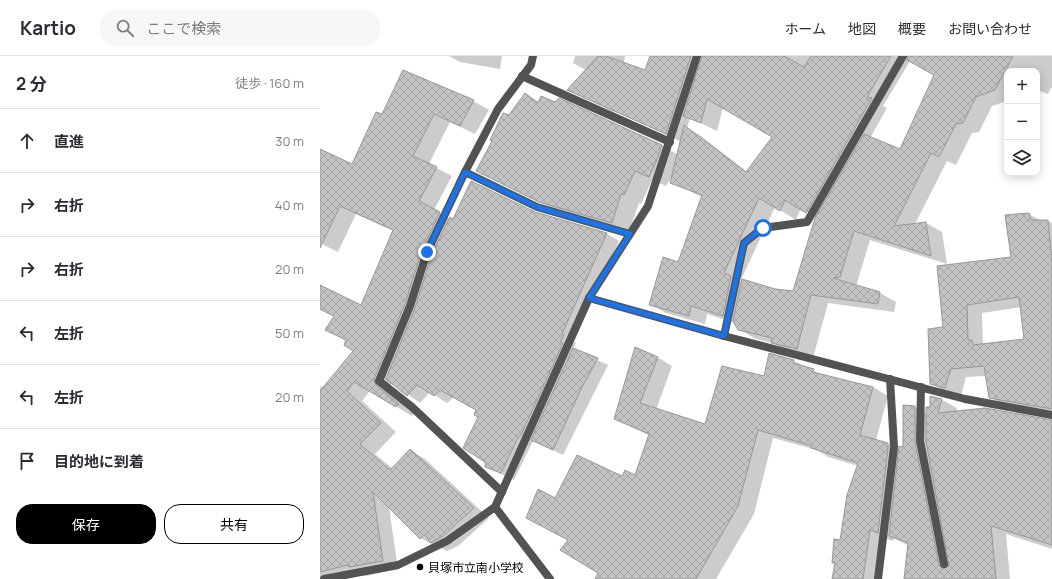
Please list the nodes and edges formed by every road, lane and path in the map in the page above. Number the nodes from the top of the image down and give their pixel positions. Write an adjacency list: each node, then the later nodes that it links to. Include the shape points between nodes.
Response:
1 (533, 56): 4 (street, via 531,65)
2 (697, 56): 5 (street)
3 (903, 56): 9 (street, via 807,222 763,228 744,243)
4 (522, 76): 5 (street); 6 (street, via 498,109)
5 (670, 142): 7 (street, via 648,206)
6 (465, 172): 7 (street, via 537,207); 13 (street, via 427,252 410,306 379,381 412,407)
7 (630, 234): 8 (street)
8 (589, 298): 9 (street); 13 (street)
9 (724, 336): 10 (street)
10 (890, 379): 11 (street); 18 (street, via 894,447)
11 (921, 387): 12 (street, via 965,399); 15 (street, via 920,442)
12 (1052, 415)
13 (502, 492): 14 (street)
14 (496, 507): 16 (street, via 447,541 398,565); 17 (street)
15 (944, 564)
16 (324, 579)
17 (550, 579)
18 (878, 579)

